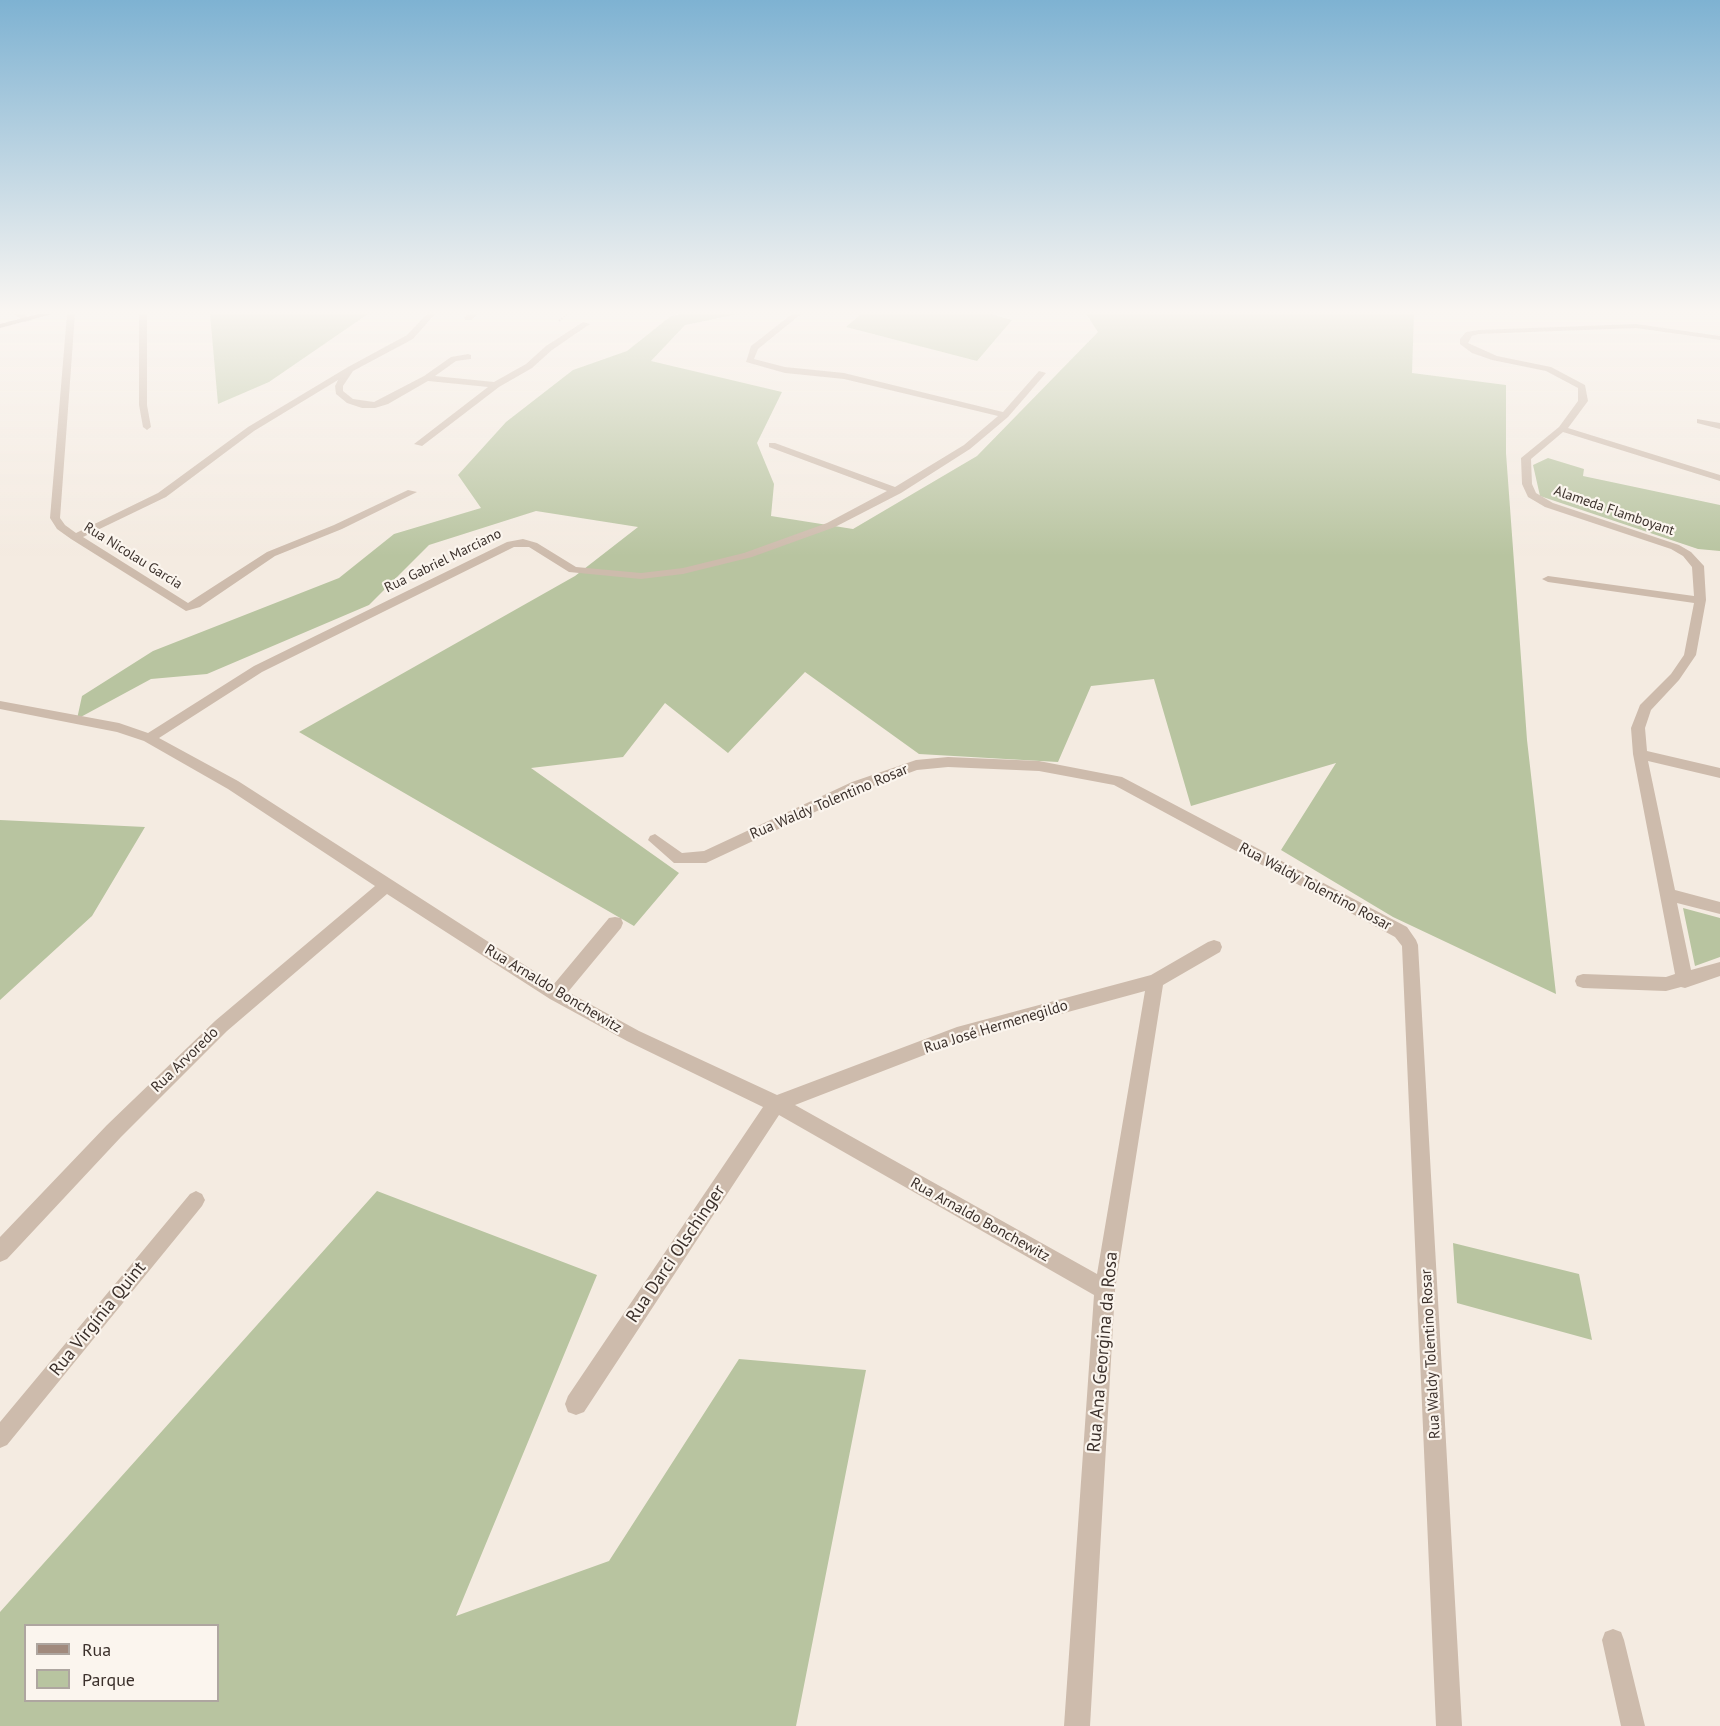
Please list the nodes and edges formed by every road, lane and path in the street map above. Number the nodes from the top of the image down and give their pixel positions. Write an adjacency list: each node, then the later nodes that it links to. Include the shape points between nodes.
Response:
1 (64, 395): 20 (street, Rua Nicolau Garcia, via 54,512 58,523)
2 (143, 395): 13 (lane)
3 (308, 395): 20 (street, via 251,429 162,495)
4 (342, 395): 5 (street, via 362,405 375,405)
5 (398, 395)
6 (484, 395): 15 (street)
7 (919, 395): 10 (street)
8 (1023, 395): 10 (street, Rua Gabriel Marciano)
9 (1583, 395): 14 (street, Alameda Flamboyant, via 1583,401)
10 (1005, 415): 18 (street, Rua Gabriel Marciano, via 966,447)
11 (1700, 421): 12 (street)
12 (1720, 426)
13 (147, 427)
14 (1562, 429): 17 (street); 22 (street, Alameda Flamboyant, via 1526,458 1527,484 1533,495 1549,505 1687,554 1698,566)
15 (419, 444)
16 (772, 445): 18 (street)
17 (1720, 478)
18 (897, 491): 24 (street, Rua Gabriel Marciano, via 831,525 748,555 683,571 641,576 573,570 533,545 511,544 258,669)
19 (412, 492): 20 (street, Rua Nicolau Garcia, via 272,554 196,605 186,607)
20 (75, 537)
21 (1548, 579): 22 (street)
22 (1700, 600): 25 (street, Alameda Flamboyant, via 1690,655 1676,677 1645,708 1638,728)
23 (0, 705): 24 (street, Rua Arnaldo Bonchewitz, via 119,728)
24 (149, 738): 28 (street, Rua Arnaldo Bonchewitz, via 233,785)
25 (1640, 754): 26 (street); 29 (street, Alameda Flamboyant)
26 (1720, 773)
27 (655, 840): 46 (street, Rua Waldy Tolentino Rosar, via 679,859 706,857 857,786 916,765 948,762 1039,766 1117,781 1401,932 1410,945)
28 (386, 886): 37 (street, Rua Arnaldo Bonchewitz); 40 (street, Rua Arvoredo, via 220,1026)
29 (1668, 895): 30 (street); 36 (street, Alameda Flamboyant)
30 (1720, 908)
31 (615, 923): 37 (street)
32 (1214, 947): 34 (street, Rua José Hermenegildo)
33 (1720, 969): 36 (street)
34 (1155, 981): 38 (street, Rua José Hermenegildo, via 957,1035); 41 (street, Rua Ana Georgina da Rosa)
35 (1583, 981): 36 (street, via 1639,985)
36 (1685, 981)
37 (556, 994): 38 (street, Rua Arnaldo Bonchewitz, via 633,1036)
38 (776, 1104): 41 (street, Rua Arnaldo Bonchewitz); 42 (street, Rua Darci Olschinger)
39 (196, 1200): 43 (lane, Rua Virgínia Quint)
40 (0, 1252)
41 (1104, 1290): 45 (street, Rua Ana Georgina da Rosa)
42 (576, 1404)
43 (0, 1438)
44 (1613, 1640): 47 (lane)
45 (1077, 1726)
46 (1449, 1726)
47 (1633, 1726)

